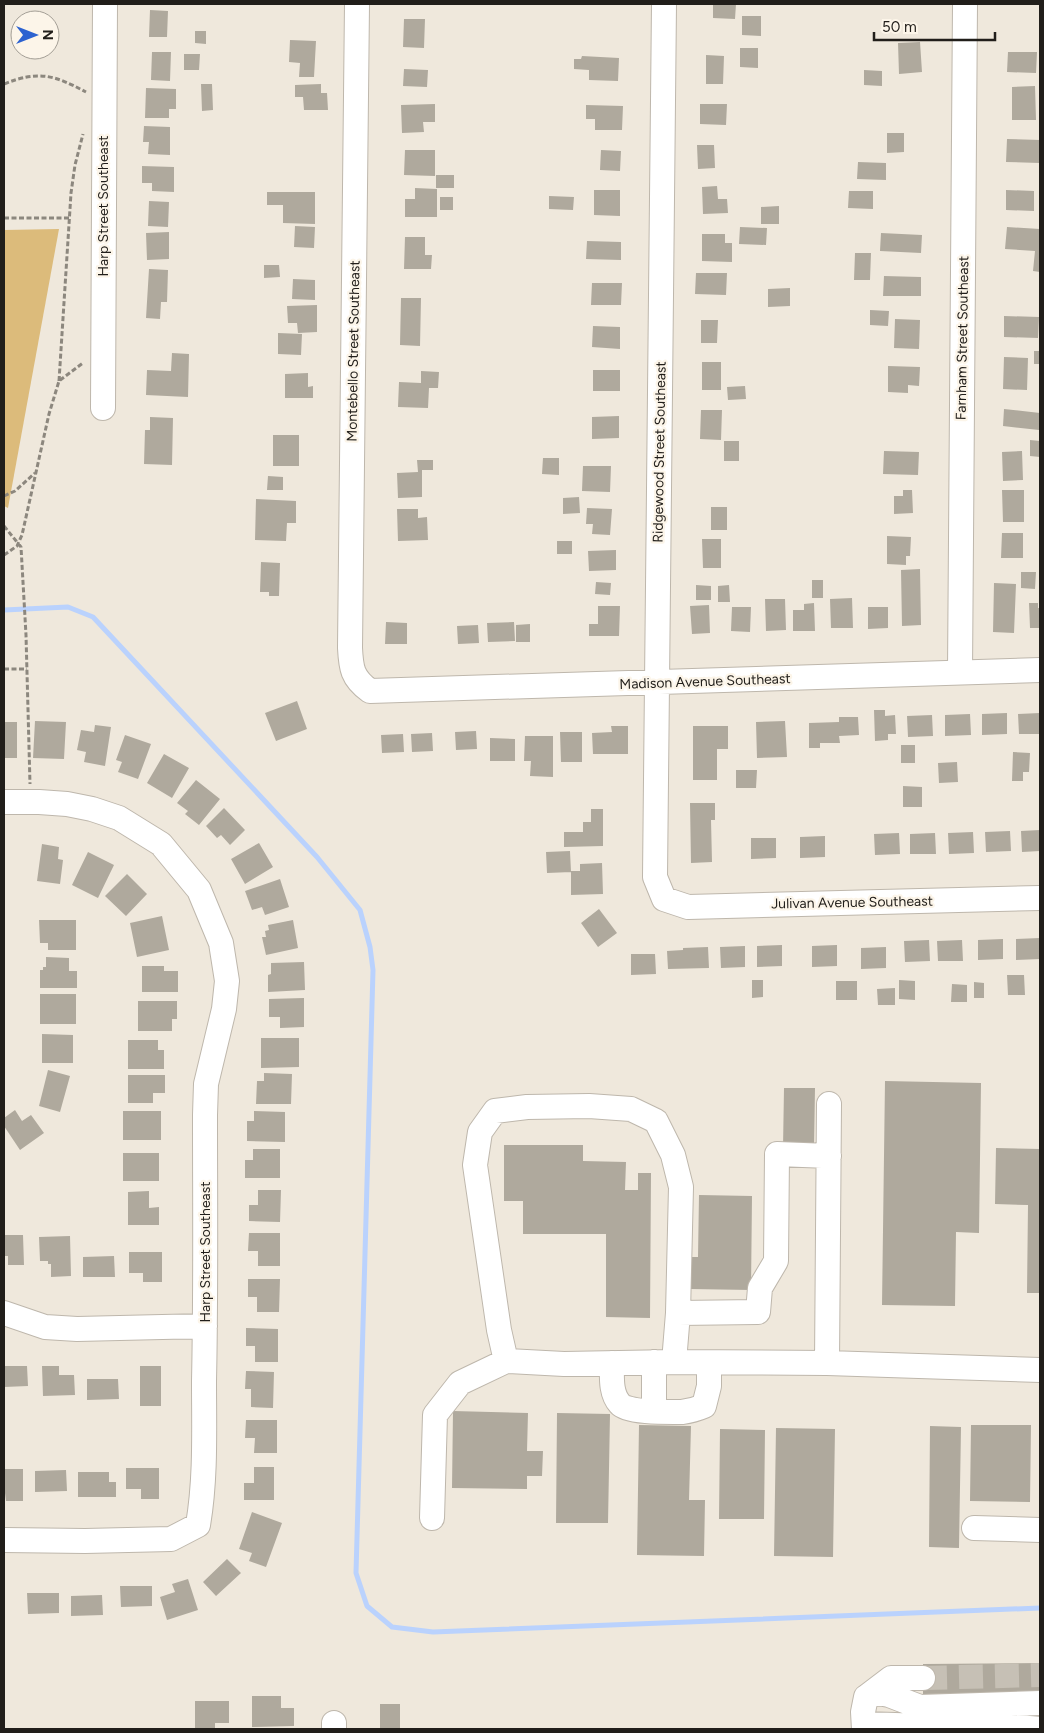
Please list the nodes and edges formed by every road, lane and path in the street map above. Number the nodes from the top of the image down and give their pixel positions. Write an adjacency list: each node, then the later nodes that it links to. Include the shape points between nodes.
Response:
1 (105, 4): 7 (street, Harp Street Southeast)
2 (357, 4): 24 (street, Montebello Street Southeast, via 350,648 351,667 359,683)
3 (664, 4): 23 (street, Ridgewood Street Southeast)
4 (965, 4): 22 (street, Farnham Street Southeast)
5 (84, 82): 7 (path)
6 (4, 84): 7 (path, via 39,75 60,79)
7 (91, 98): 11 (street, Harp Street Southeast)
8 (84, 127): 10 (path, via 75,165)
9 (4, 218): 10 (path)
10 (69, 218): 12 (path)
11 (103, 352): 12 (path); 13 (street, Harp Street Southeast)
12 (59, 381): 14 (path)
13 (103, 408)
14 (35, 473): 15 (path, via 15,491); 17 (path)
15 (4, 496)
16 (4, 526): 17 (path)
17 (18, 542): 18 (path); 20 (path, via 21,547)
18 (4, 555)
19 (4, 669): 20 (path)
20 (27, 669): 26 (path)
21 (1040, 670): 22 (street, Madison Avenue Southeast)
22 (960, 672): 23 (street, Madison Avenue Southeast)
23 (656, 682): 24 (street, Madison Avenue Southeast); 28 (street, Ridgewood Street Southeast, via 655,877)
24 (370, 691)
25 (4, 802): 26 (street, Harp Street Southeast)
26 (32, 802): 33 (street, Harp Street Southeast, via 92,809 119,818 161,844 199,890 221,943 227,981 224,1009 206,1084 204,1115)
27 (1040, 898): 28 (street, Julivan Avenue Southeast, via 688,906)
28 (664, 899)
29 (829, 1104): 30 (street)
30 (829, 1156): 32 (street, via 777,1154 776,1261 760,1288 758,1312); 38 (street)
31 (4, 1313): 33 (street, via 45,1328)
32 (678, 1313): 34 (street, via 681,1187 674,1154 656,1121 631,1109 589,1106 495,1111 480,1132 475,1165); 36 (street)
33 (205, 1326): 44 (street, Harp Street Southeast, via 202,1501 198,1525 171,1539)
34 (506, 1360): 35 (street, via 564,1364); 41 (street, via 460,1383 434,1415)
35 (612, 1362): 36 (street); 40 (street, via 612,1382 621,1406)
36 (664, 1362): 37 (street); 40 (street)
37 (709, 1362): 38 (street); 40 (street, via 709,1386 704,1406 682,1412)
38 (827, 1363): 39 (street)
39 (1040, 1370)
40 (654, 1411)
41 (432, 1518)
42 (974, 1528): 43 (street)
43 (1040, 1530)
44 (4, 1540)
45 (923, 1678): 46 (street, via 891,1678)
46 (866, 1697): 47 (street, via 878,1693 889,1695 920,1707); 48 (street)
47 (1040, 1702)
48 (864, 1727): 49 (street)
49 (993, 1727): 50 (street)
50 (1040, 1729)

